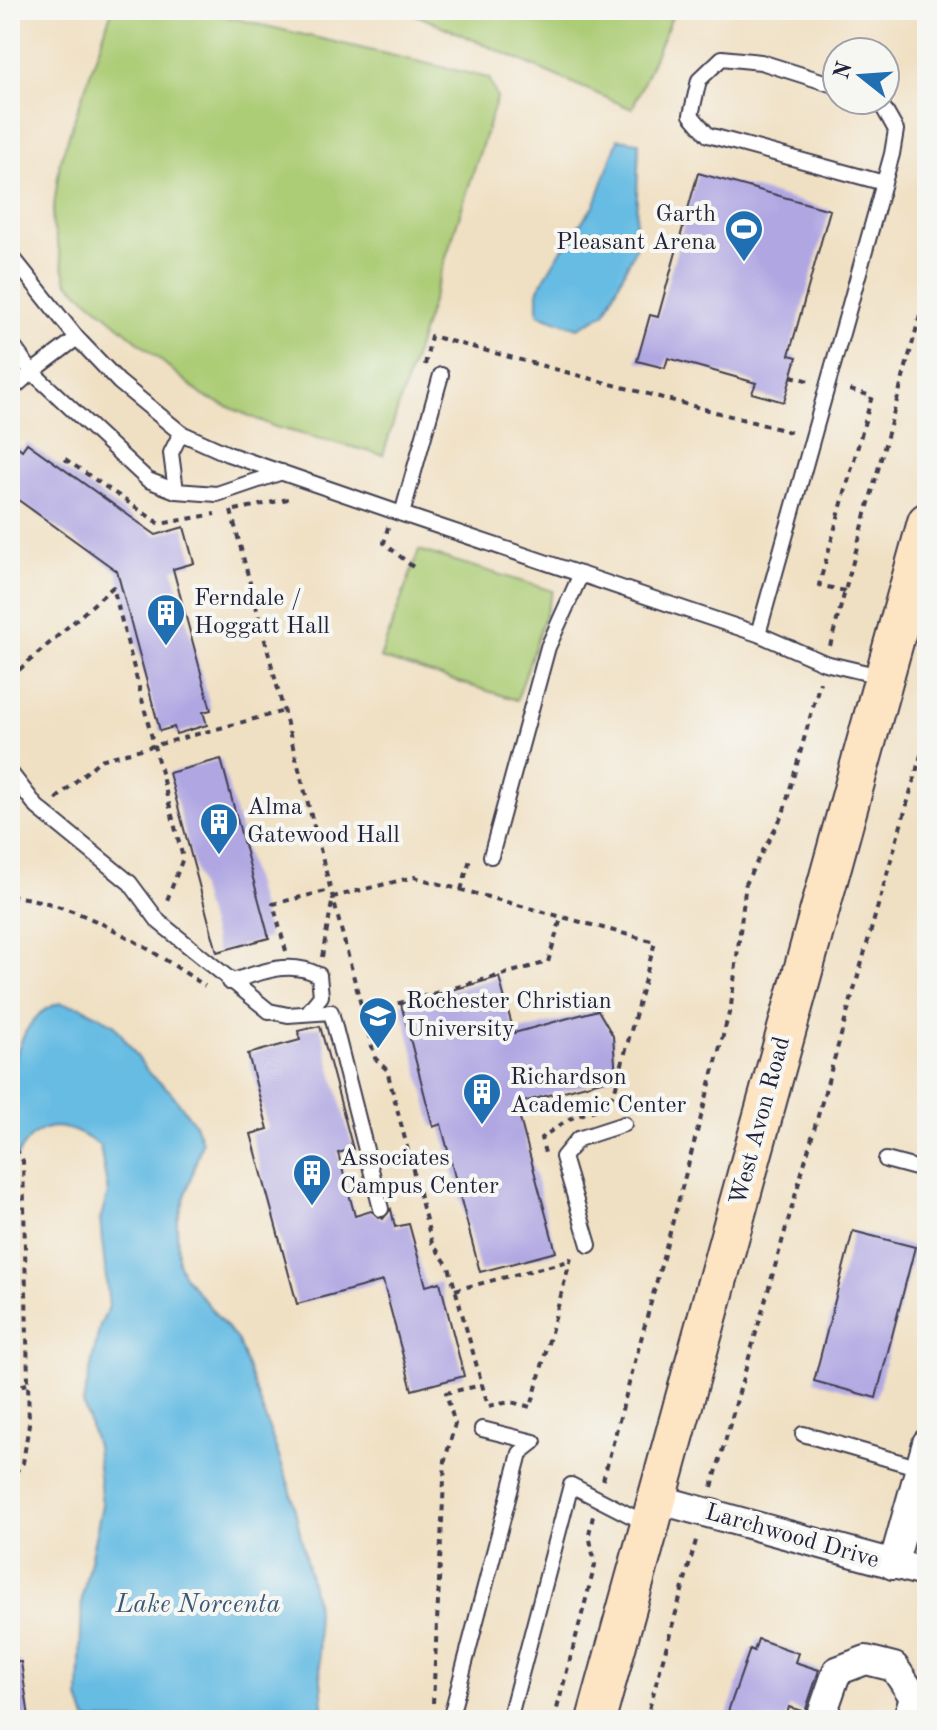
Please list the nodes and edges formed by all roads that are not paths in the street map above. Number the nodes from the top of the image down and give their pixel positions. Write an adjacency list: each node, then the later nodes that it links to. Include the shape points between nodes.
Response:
1 (821, 81): 3 (lane, via 761,62 722,58 699,80 691,115 708,135)
2 (888, 116): 3 (lane, via 896,130)
3 (884, 183): 16 (lane)
4 (10, 254): 5 (lane)
5 (77, 338): 7 (lane); 10 (lane, via 119,382)
6 (10, 342): 7 (lane)
7 (32, 372): 9 (lane); 12 (lane, via 148,480)
8 (441, 375): 13 (lane)
9 (10, 391)
10 (181, 433): 11 (lane); 12 (lane, via 171,453)
11 (282, 472): 12 (lane, via 217,494); 13 (lane)
12 (176, 491)
13 (402, 514): 15 (lane)
14 (927, 522): 17 (main road, West Avon Road)
15 (581, 574): 16 (lane); 19 (lane, via 548,647)
16 (758, 634): 17 (lane, via 825,663)
17 (884, 677): 30 (main road, West Avon Road)
18 (10, 772): 20 (lane, via 42,812 130,883 159,922)
19 (491, 856)
20 (229, 982): 21 (lane, via 269,1011); 21 (lane, via 290,965 319,975 321,996)
21 (308, 1012): 25 (lane, via 331,1012)
22 (624, 1124): 26 (lane, via 578,1139 563,1157)
23 (886, 1160): 24 (lane)
24 (927, 1171)
25 (381, 1209)
26 (589, 1245)
27 (482, 1429): 33 (lane, via 534,1442 520,1453)
28 (803, 1434): 29 (lane)
29 (922, 1471): 31 (street)
30 (653, 1512): 31 (street, Larchwood Drive, via 704,1512); 34 (lane, via 598,1499 571,1485); 35 (main road, West Avon Road)
31 (893, 1565): 32 (street, Larchwood Drive)
32 (927, 1573)
33 (450, 1720)
34 (509, 1720)
35 (596, 1720)
36 (820, 1720): 37 (street, via 837,1671 866,1660 894,1667 914,1697)
37 (907, 1720)

